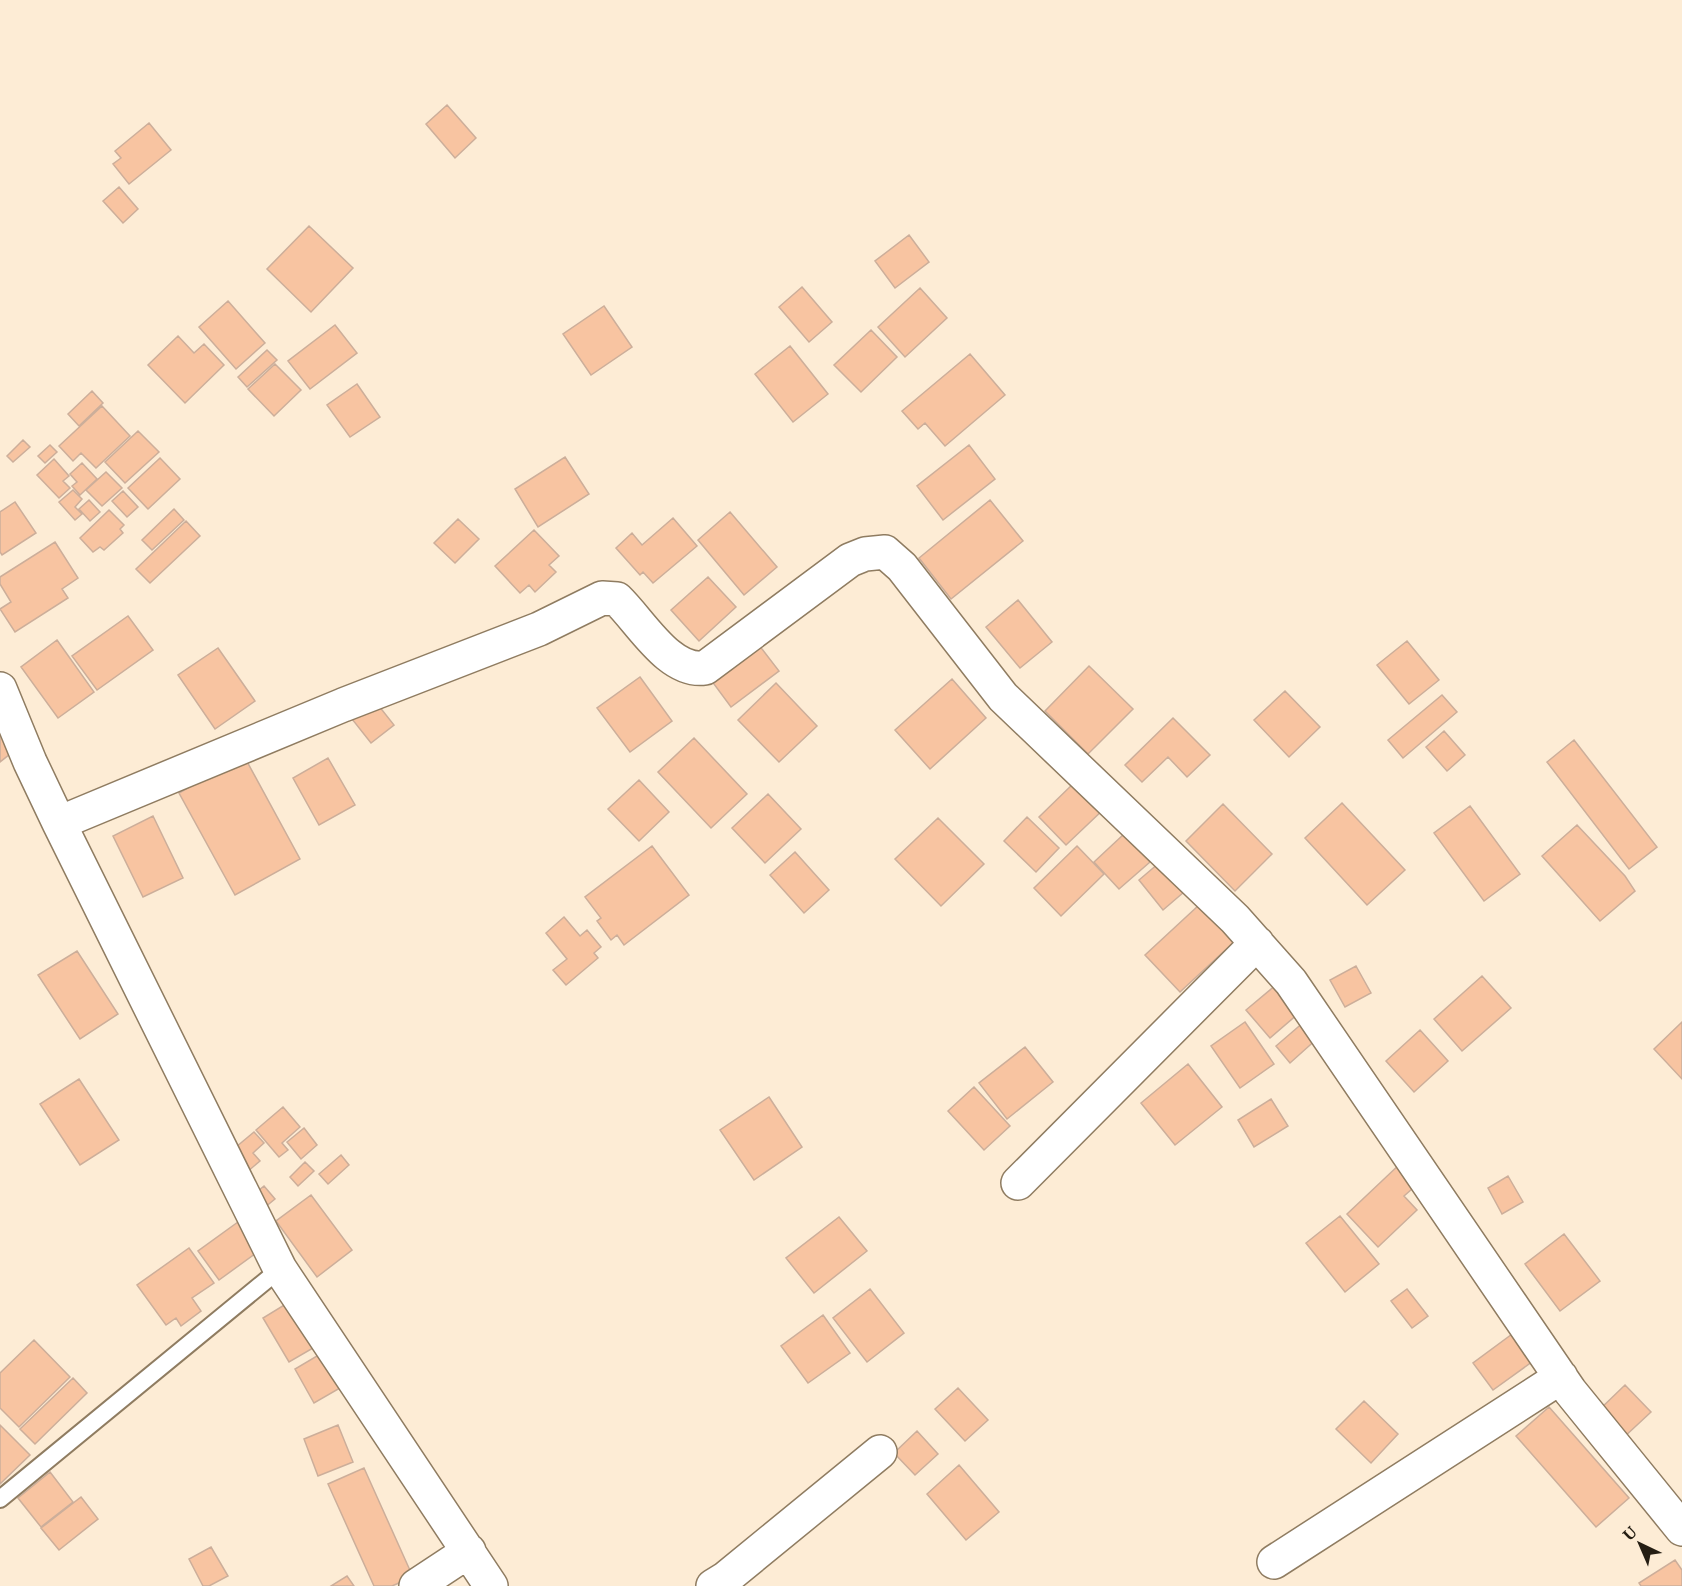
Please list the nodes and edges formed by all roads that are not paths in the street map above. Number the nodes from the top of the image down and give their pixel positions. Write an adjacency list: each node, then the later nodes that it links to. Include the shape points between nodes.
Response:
1 (0, 689): 2 (street)
2 (59, 823): 3 (street, via 539,629 602,598 617,599 677,662 694,669 705,668 850,560 885,552 902,567 1002,697); 5 (street)
3 (1257, 943): 4 (street); 6 (street, via 1324,1027)
4 (1018, 1183)
5 (280, 1269): 8 (lane); 10 (street)
6 (1561, 1377): 9 (street); 11 (street)
7 (880, 1452): 14 (street)
8 (0, 1499)
9 (1682, 1529)
10 (469, 1551): 12 (street); 13 (street)
11 (1274, 1562)
12 (416, 1586)
13 (491, 1586)
14 (712, 1586)

